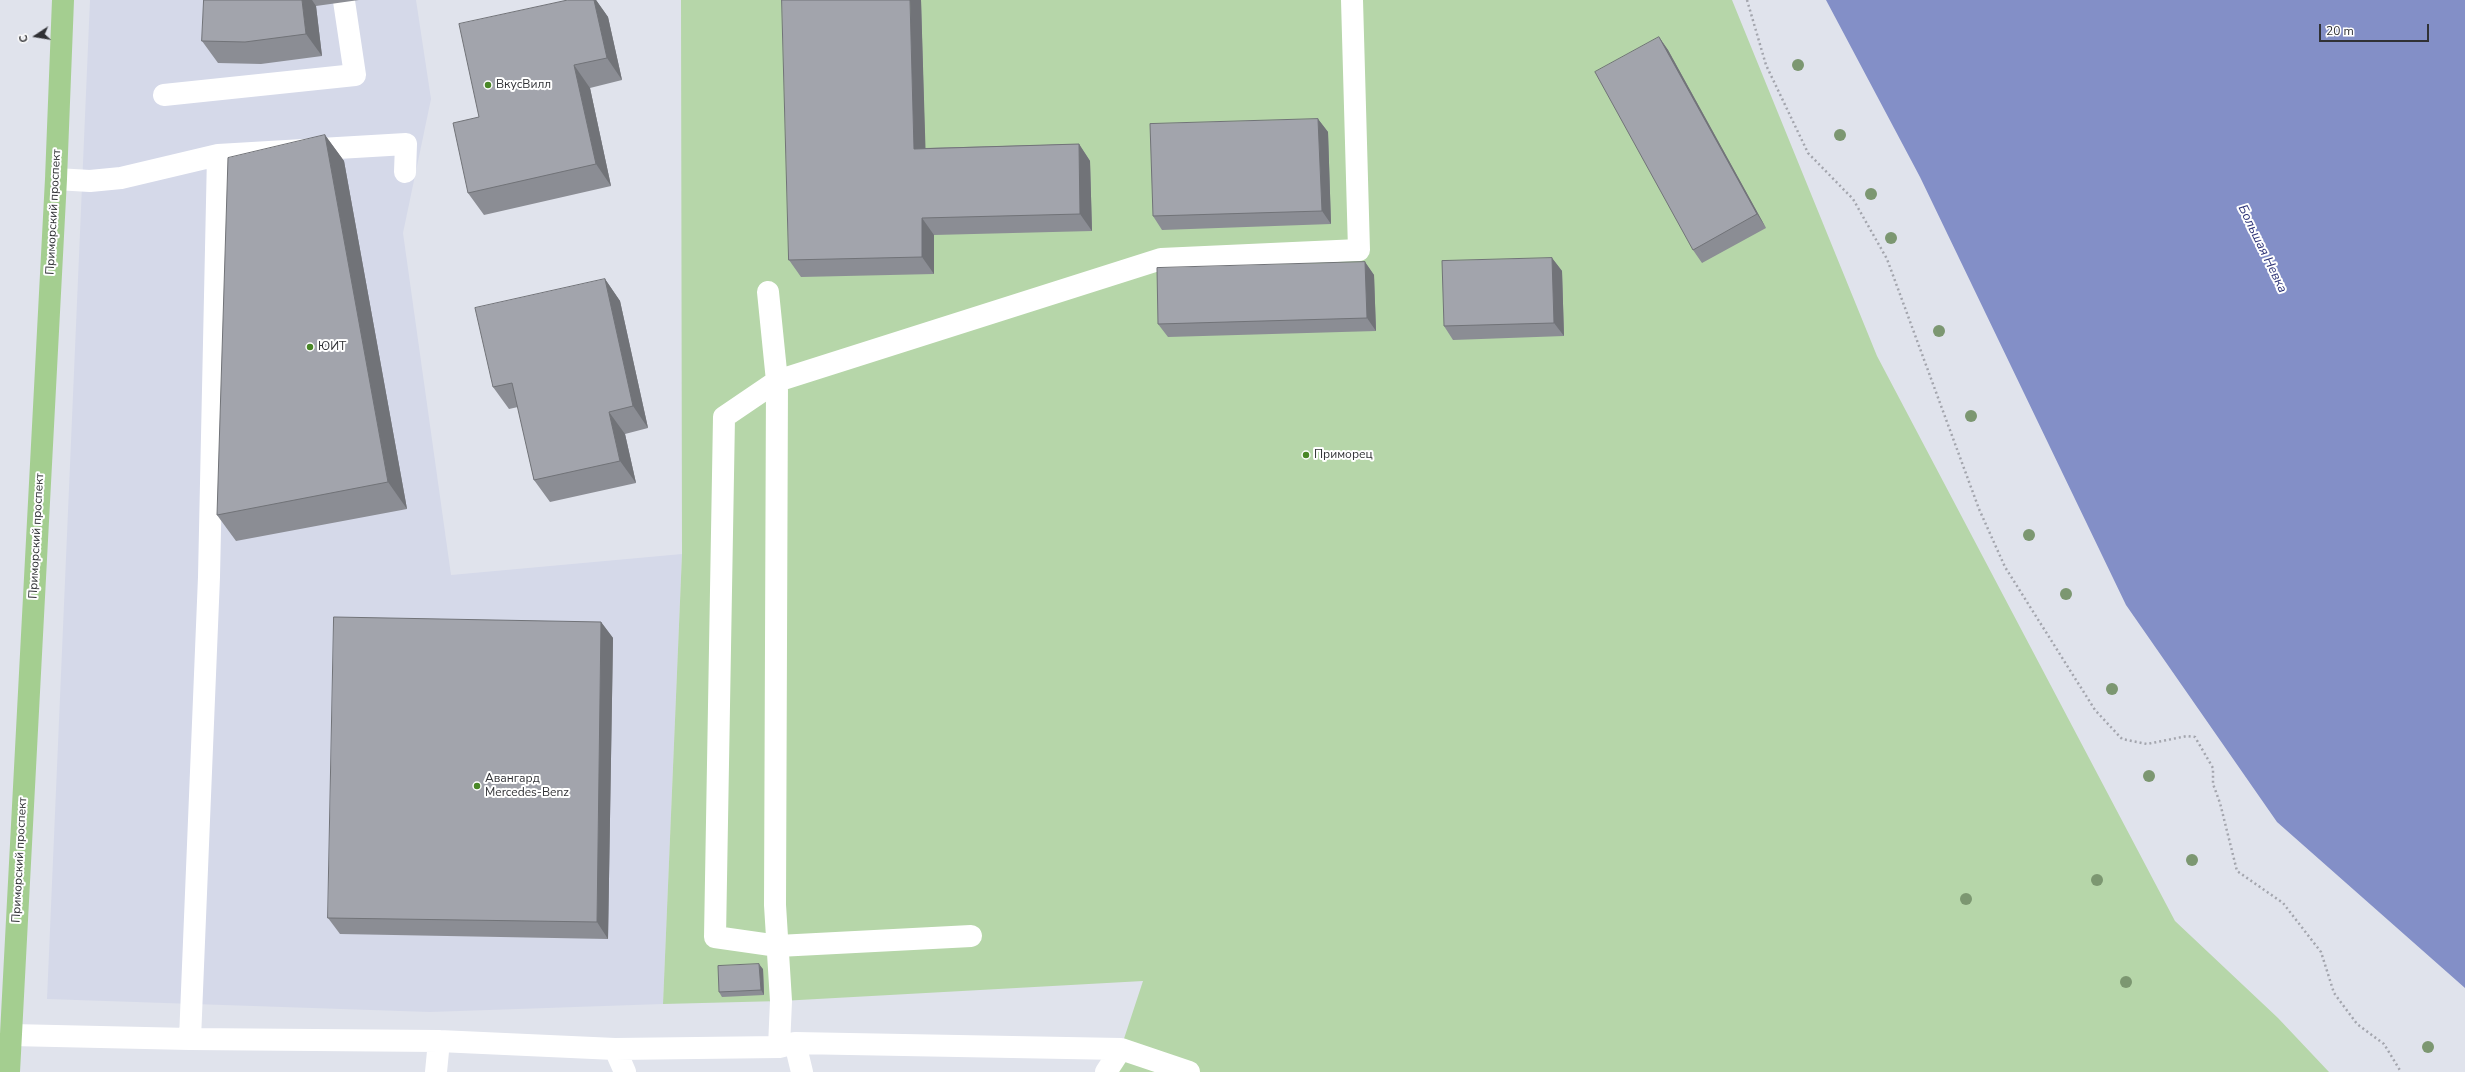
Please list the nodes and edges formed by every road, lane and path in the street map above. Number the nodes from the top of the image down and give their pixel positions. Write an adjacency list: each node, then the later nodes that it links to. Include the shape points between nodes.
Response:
1 (63, 0): 8 (main road, Приморский проспект)
2 (1352, 0): 10 (street, via 1358,250 1161,259)
3 (1747, 0): 25 (path, via 1766,65 1808,153 1853,199 1887,260 1979,509 2005,567 2091,704 2122,739 2146,744 2187,736 2195,737 2213,768 2213,784 2237,871 2283,903 2321,952 2334,993 2356,1024 2384,1044)
4 (344, 1): 5 (street, via 355,75)
5 (164, 95)
6 (218, 155): 7 (street, via 406,144); 8 (street, via 121,178 90,181); 14 (street, via 209,577)
7 (405, 172)
8 (56, 179): 13 (main road, Приморский проспект)
9 (768, 292): 10 (street)
10 (777, 381): 12 (street); 12 (street, via 724,417 715,937)
11 (971, 936): 12 (street)
12 (778, 946): 16 (street)
13 (11, 1035): 14 (street); 19 (main road, Приморский проспект)
14 (190, 1039): 15 (street)
15 (439, 1041): 17 (street); 20 (street)
16 (787, 1045): 17 (street); 18 (street); 22 (street)
17 (615, 1049): 21 (street)
18 (1121, 1049): 23 (street); 24 (street)
19 (9, 1072)
20 (436, 1072)
21 (625, 1072)
22 (802, 1072)
23 (1106, 1072)
24 (1189, 1072)
25 (2400, 1072)

